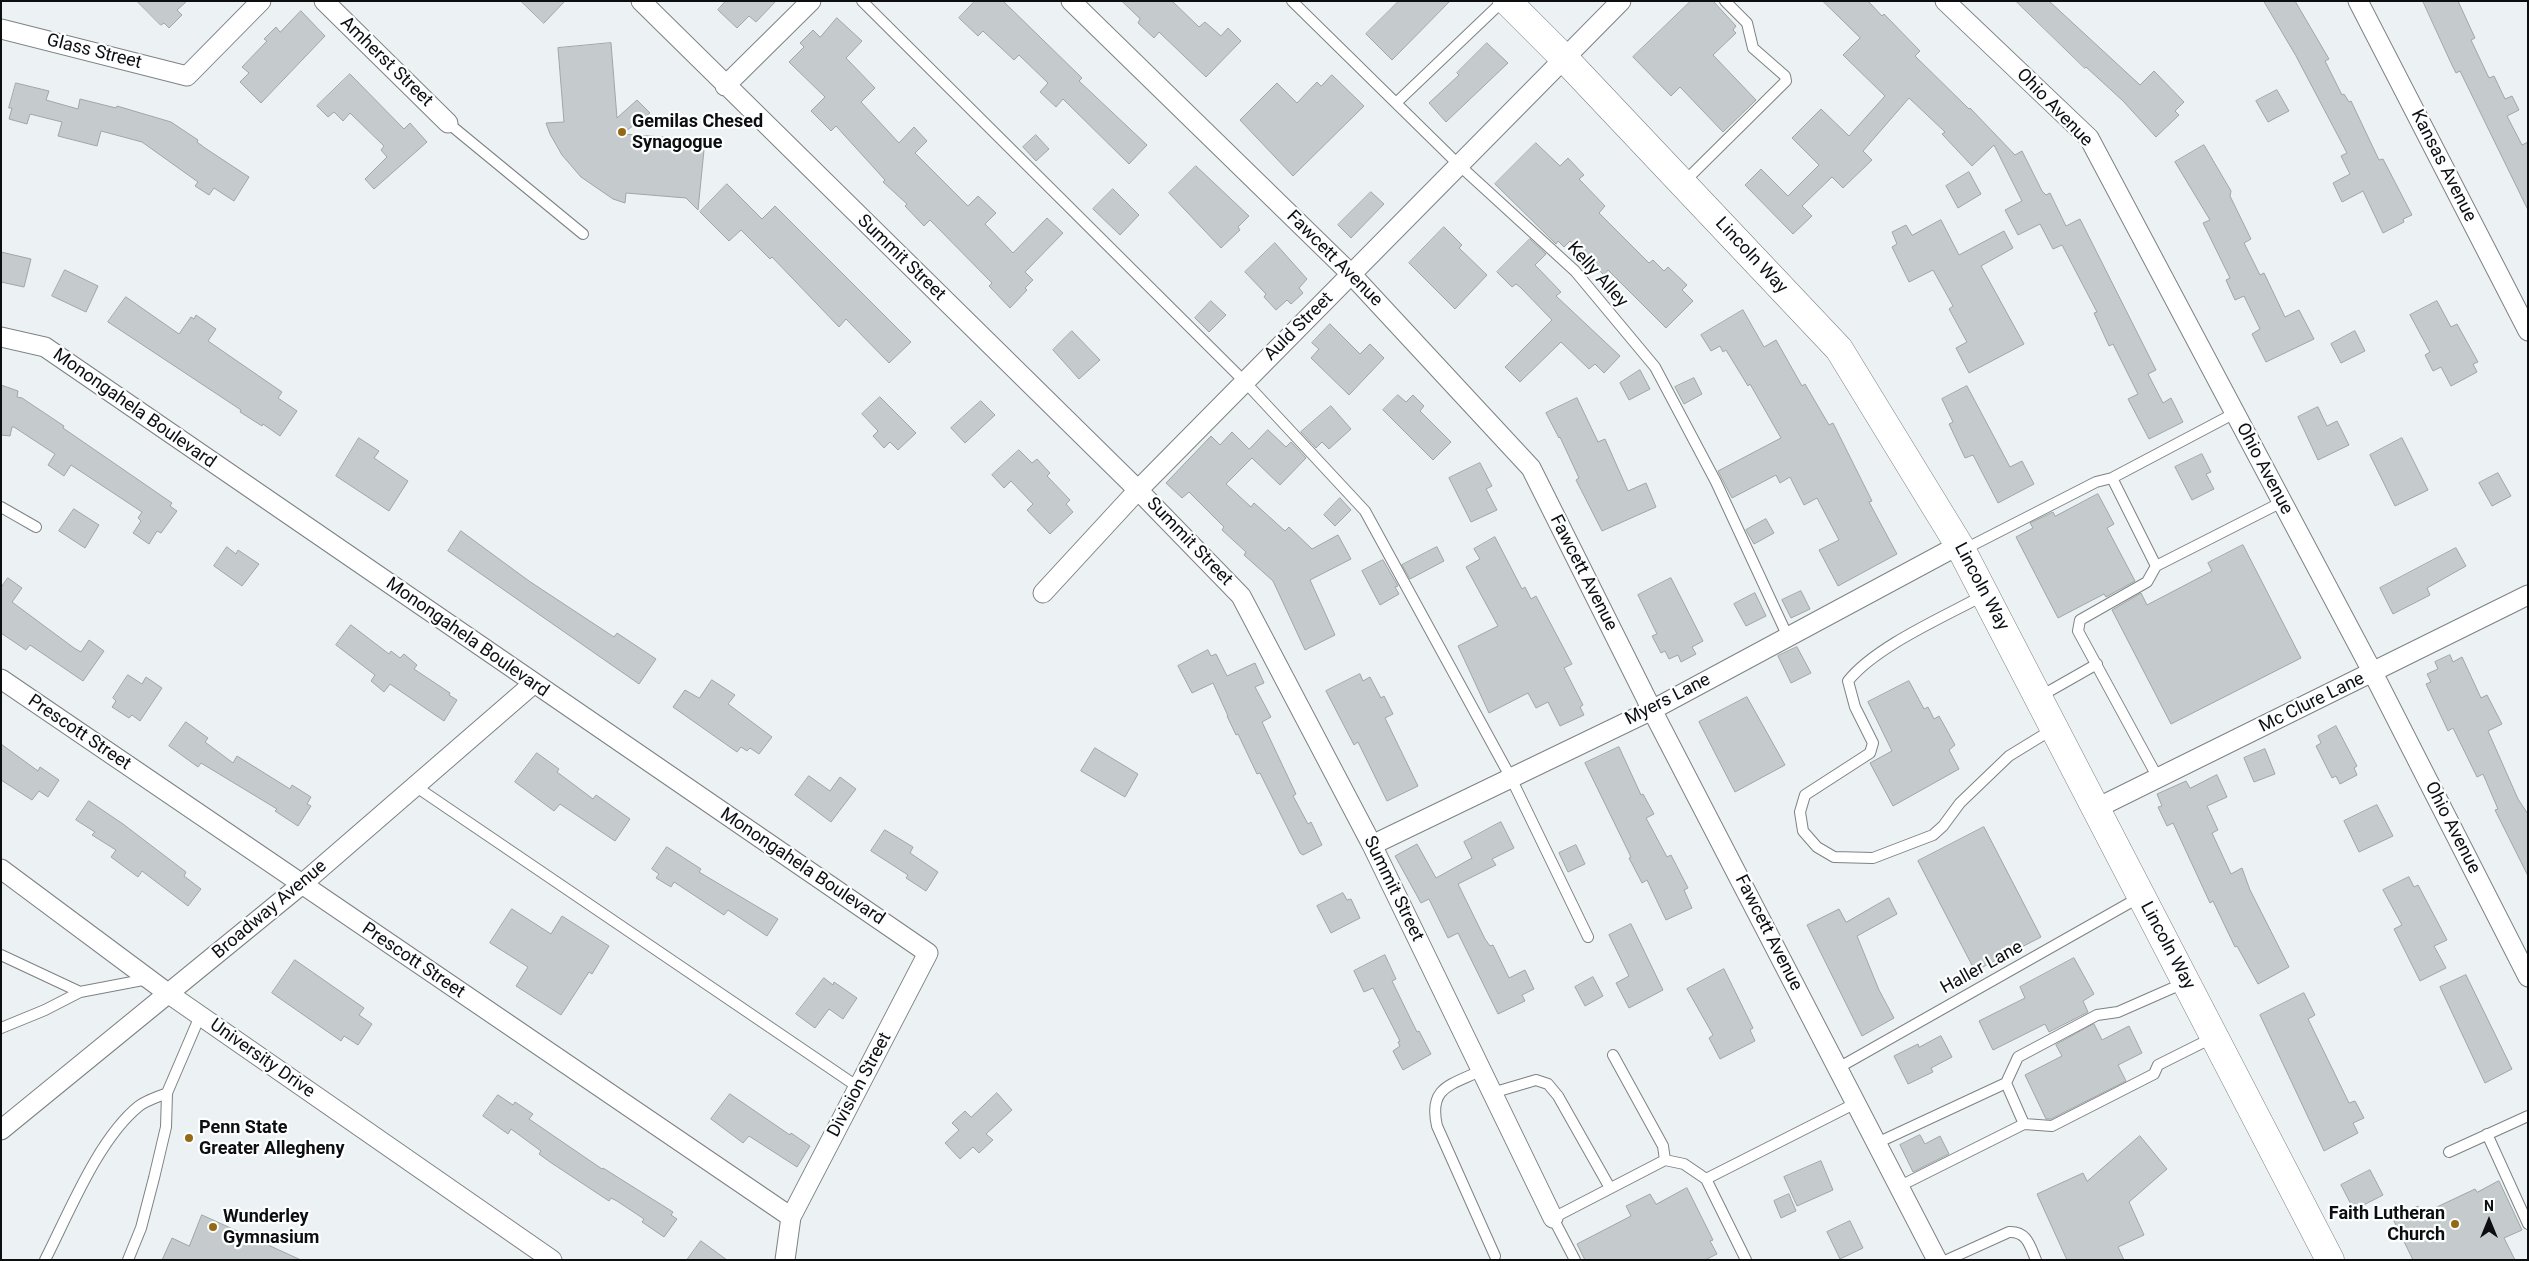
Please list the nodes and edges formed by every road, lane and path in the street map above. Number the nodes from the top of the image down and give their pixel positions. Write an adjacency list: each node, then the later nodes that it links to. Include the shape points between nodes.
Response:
1 (262, 1): 14 (street, Glass Street, via 188,76)
2 (324, 1): 18 (street, Amherst Street)
3 (641, 1): 16 (street, Summit Street)
4 (811, 1): 16 (street)
5 (862, 1): 25 (lane)
6 (1071, 1): 22 (street, Fawcett Avenue)
7 (1292, 1): 17 (lane, Kelly Alley)
8 (1503, 1): 17 (lane)
9 (1507, 1): 15 (main road, Lincoln Way)
10 (1621, 1): 15 (street, Auld Street)
11 (1725, 1): 20 (lane, via 1747,23 1753,48 1785,76 1786,81)
12 (1945, 1): 26 (street, Ohio Avenue, via 2089,138)
13 (2358, 1): 23 (street, Kansas Avenue)
14 (1, 29)
15 (1564, 58): 19 (street, Auld Street); 20 (main road, Lincoln Way)
16 (725, 86): 28 (street, Summit Street)
17 (1396, 103): 19 (lane, Kelly Alley)
18 (448, 122): 21 (lane)
19 (1459, 165): 22 (street, Auld Street); 37 (lane, Kelly Alley, via 1575,271 1655,367 1716,482)
20 (1682, 183): 32 (main road, Lincoln Way, via 1840,349)
21 (583, 234)
22 (1351, 274): 25 (street, Auld Street); 43 (street, Fawcett Avenue, via 1531,468)
23 (2528, 331)
24 (1, 337): 41 (street, Monongahela Boulevard, via 45,347)
25 (1245, 382): 28 (street, Auld Street); 45 (lane, via 1365,510)
26 (2235, 413): 27 (lane); 29 (street, Ohio Avenue)
27 (2112, 478): 32 (lane, via 2096,482); 33 (lane)
28 (1138, 490): 34 (street, Auld Street); 49 (street, Summit Street, via 1241,596)
29 (2282, 502): 33 (lane); 39 (street, Ohio Avenue)
30 (1, 507): 31 (lane)
31 (36, 527)
32 (1961, 548): 35 (main road, Lincoln Way); 37 (street, Myers Lane)
33 (2156, 566): 38 (lane, via 2147,582 2080,620 2078,631)
34 (1043, 593)
35 (1985, 594): 42 (main road, Lincoln Way); 44 (lane, via 1894,645 1855,672 1848,681 1849,691 1873,743 1870,753 1805,795 1800,812 1803,831 1817,847 1834,857 1873,858 1933,835 2009,756)
36 (2528, 595): 39 (street, Mc Clure Lane)
37 (1788, 637): 43 (street, Myers Lane)
38 (2096, 664): 42 (lane); 46 (lane)
39 (2373, 673): 46 (street, Mc Clure Lane); 56 (street, Ohio Avenue)
40 (1, 679): 51 (street, Prescott Street)
41 (533, 684): 47 (street, Broadway Avenue); 54 (street, Monongahela Boulevard)
42 (2038, 697): 44 (main road, Lincoln Way)
43 (1652, 710): 45 (street, Myers Lane); 65 (street, Fawcett Avenue)
44 (2054, 728): 48 (main road, Lincoln Way)
45 (1511, 778): 49 (street, Myers Lane); 53 (lane)
46 (2158, 778): 48 (street, Mc Clure Lane)
47 (414, 786): 51 (street, Broadway Avenue); 68 (lane)
48 (2095, 809): 52 (main road, Lincoln Way)
49 (1372, 846): 66 (street, Summit Street)
50 (1, 869): 57 (street, University Drive)
51 (301, 885): 60 (street, Broadway Avenue); 84 (street, Prescott Street)
52 (2141, 896): 58 (main road, Lincoln Way); 65 (lane, Haller Lane)
53 (1588, 937)
54 (928, 953): 68 (street, Division Street)
55 (1, 955): 59 (lane)
56 (2528, 977)
57 (149, 979): 59 (lane); 60 (street, University Drive)
58 (2186, 982): 63 (main road, Lincoln Way); 67 (lane, via 2118,1012 2097,1015 2018,1057)
59 (80, 992): 62 (lane)
60 (169, 994): 61 (street, University Drive); 74 (street, Broadway Avenue)
61 (200, 1016): 69 (lane); 90 (street, University Drive)
62 (1, 1028)
63 (2214, 1037): 73 (lane, via 2158,1065 2154,1074 2052,1126); 97 (main road, Lincoln Way)
64 (1613, 1055): 78 (lane, via 1663,1146)
65 (1838, 1068): 71 (street, Fawcett Avenue)
66 (1482, 1070): 70 (street, Summit Street); 87 (lane, via 1442,1090 1435,1099 1433,1110 1437,1126)
67 (2006, 1083): 73 (lane); 76 (lane)
68 (858, 1087): 84 (street, Division Street)
69 (167, 1093): 88 (lane, via 140,1105 121,1125 94,1166); 89 (lane, via 166,1127 158,1163 141,1228)
70 (1492, 1093): 81 (lane, via 1536,1080 1548,1084); 85 (street, Summit Street)
71 (1856, 1103): 76 (street, Fawcett Avenue); 79 (lane)
72 (2528, 1116): 75 (lane)
73 (2024, 1124): 80 (lane)
74 (1, 1130)
75 (2487, 1134): 77 (lane); 83 (lane)
76 (1877, 1143): 80 (street, Fawcett Avenue)
77 (2449, 1152)
78 (1665, 1160): 79 (lane, via 1684,1164); 81 (lane)
79 (1706, 1179): 93 (lane)
80 (1900, 1186): 94 (street, Fawcett Avenue)
81 (1610, 1188): 85 (lane)
82 (2528, 1195): 83 (lane)
83 (2517, 1200): 86 (lane)
84 (791, 1217): 91 (street)
85 (1553, 1218): 92 (lane)
86 (2528, 1224)
87 (1495, 1256)
88 (45, 1260)
89 (128, 1260)
90 (552, 1260)
91 (784, 1260)
92 (1575, 1260)
93 (1746, 1260)
94 (1938, 1260)
95 (1947, 1260): 96 (lane, via 2018,1231 2025,1236)
96 (2036, 1260)
97 (2330, 1260)

